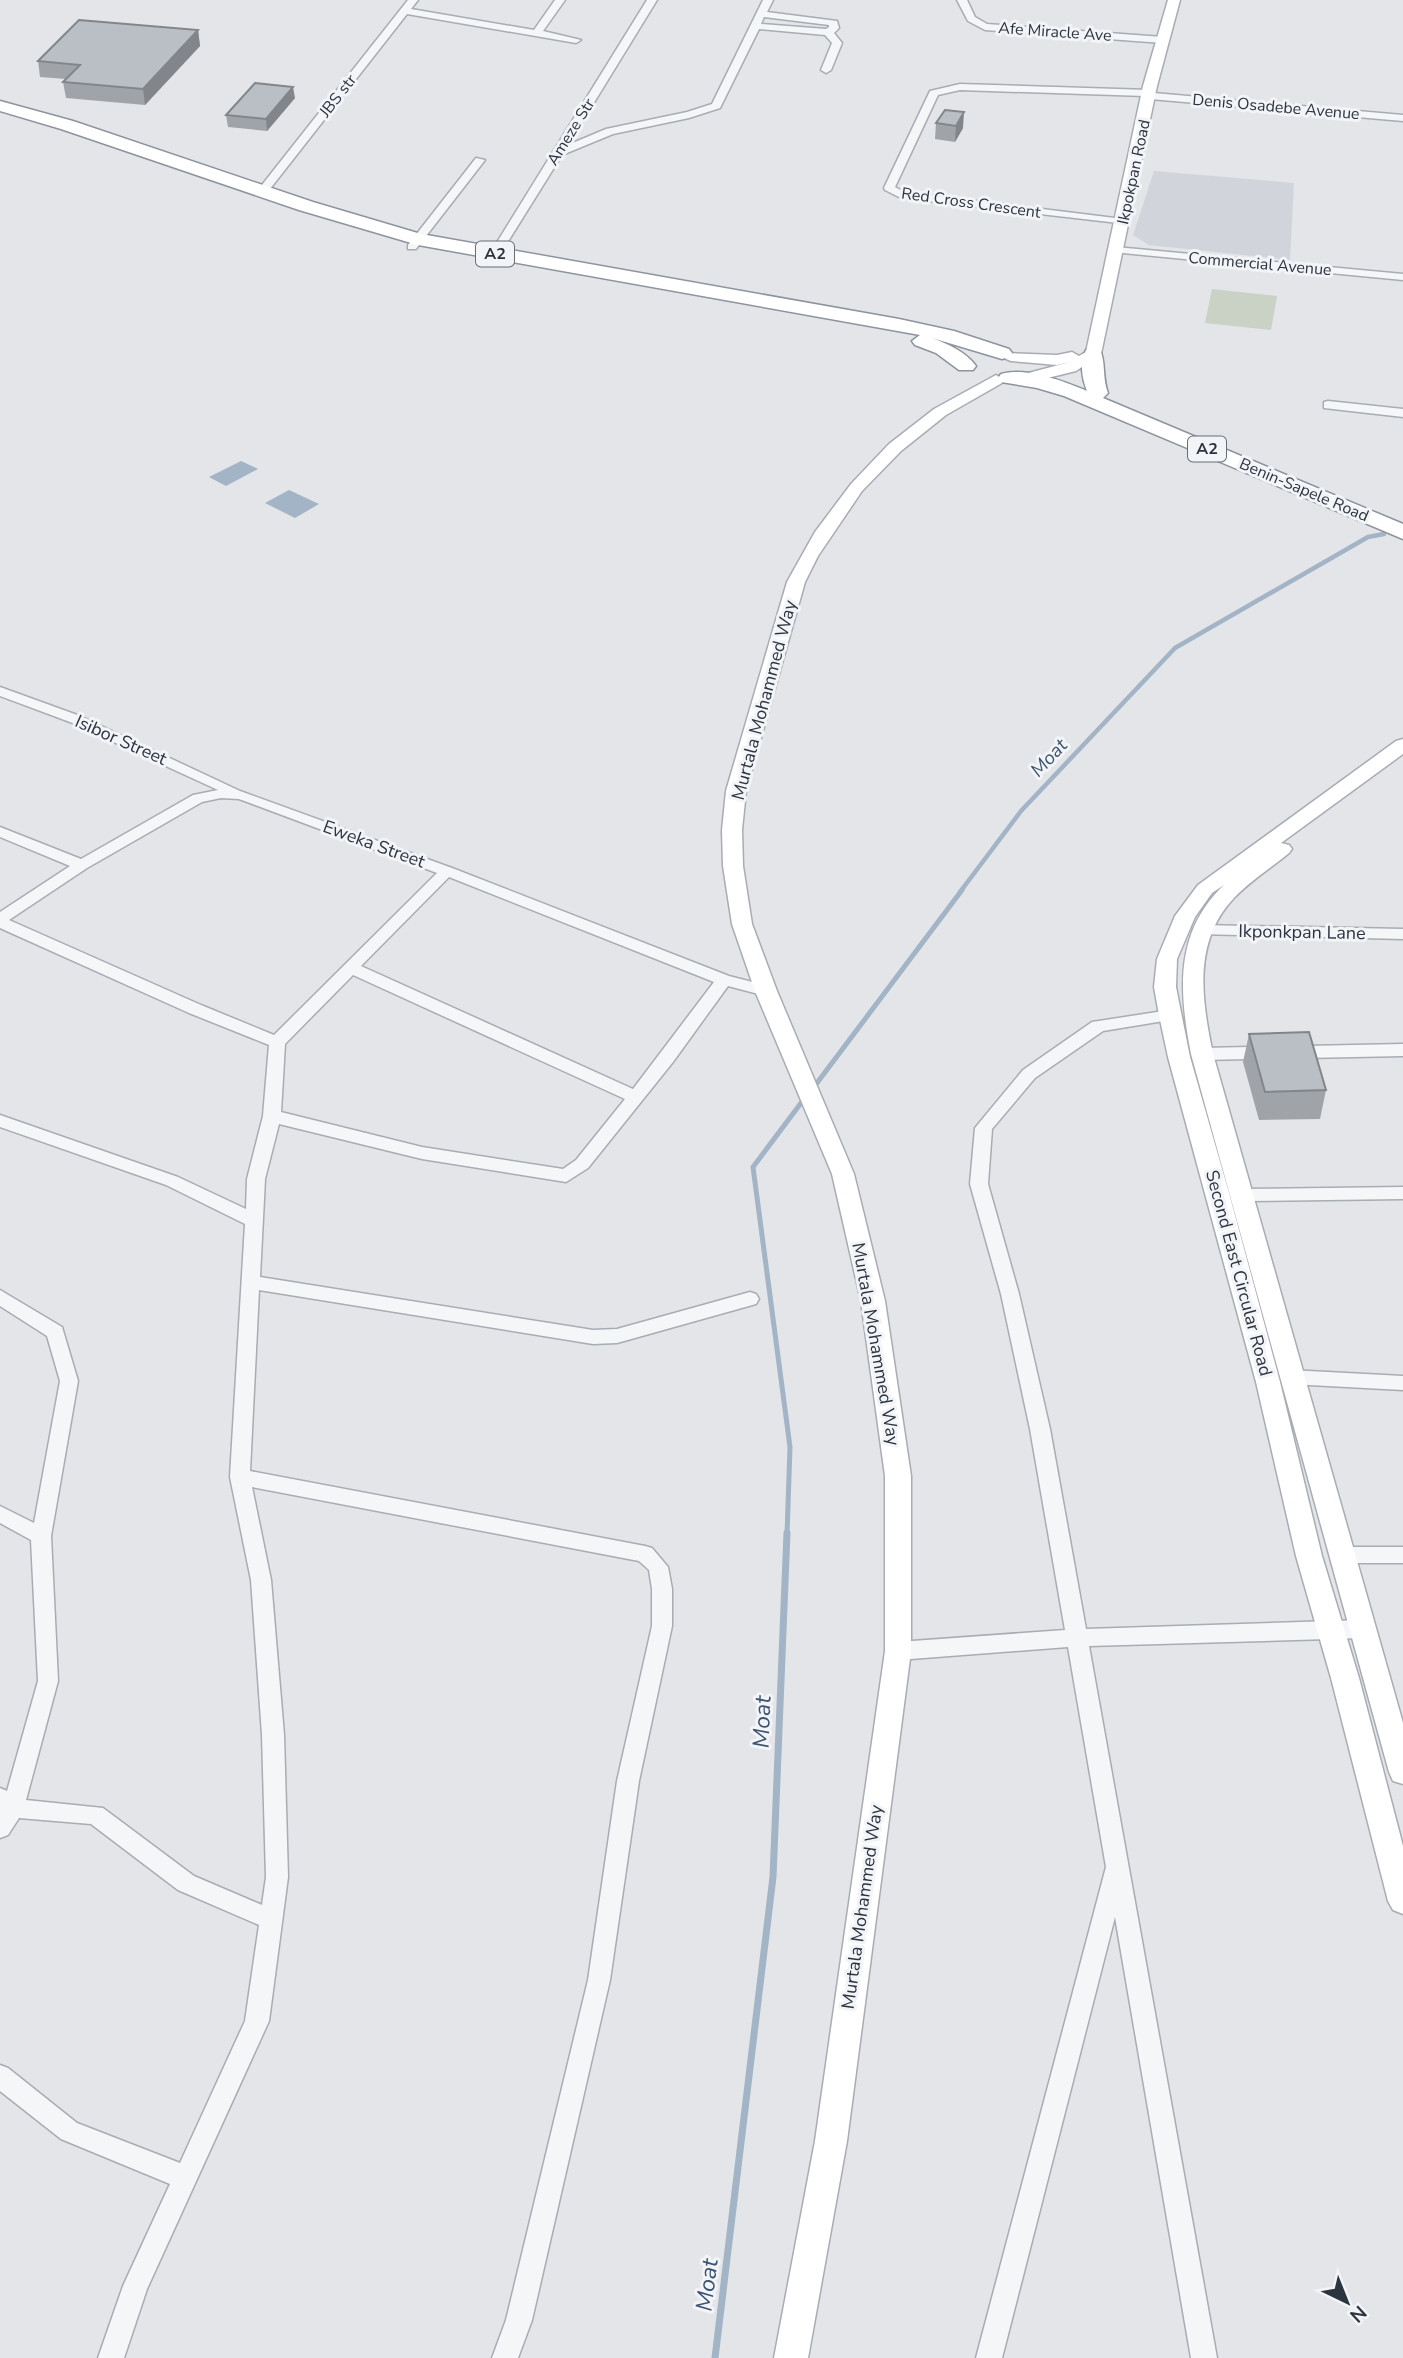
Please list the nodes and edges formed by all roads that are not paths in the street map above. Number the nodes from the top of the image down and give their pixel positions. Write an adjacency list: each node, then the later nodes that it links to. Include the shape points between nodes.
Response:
1 (413, 0): 7 (street, JBS str)
2 (560, 0): 11 (street)
3 (652, 0): 19 (street, Ameze Str)
4 (768, 0): 8 (street)
5 (962, 0): 13 (street, Afe Miracle Ave, via 971,19 985,27)
6 (1174, 0): 13 (street, Ikpokpan Road)
7 (405, 11): 11 (street); 21 (street, JBS str)
8 (761, 15): 9 (street); 10 (street)
9 (756, 26): 10 (street); 19 (street, via 716,106 689,116 610,131)
10 (826, 29): 14 (street, via 837,43)
11 (536, 34): 12 (street)
12 (576, 40)
13 (1163, 40): 15 (street, Ikpokpan Road)
14 (826, 70)
15 (1149, 95): 18 (street, Denis Osadebe Avenue); 22 (street, Ikpokpan Road); 22 (street, Red Cross Crescent, via 960,87 934,93 889,188 901,195)
16 (0, 106): 21 (highway, A2)
17 (0, 114): 23 (highway, A2, via 63,131 311,218)
18 (1403, 118)
19 (558, 153): 25 (street, Ameze Str)
20 (480, 160): 23 (street)
21 (262, 192): 23 (highway, A2)
22 (1123, 222): 24 (street, Ikpokpan Road)
23 (415, 243): 25 (highway, A2)
24 (1116, 250): 26 (street, Commercial Avenue); 27 (street, Ikpokpan Road)
25 (491, 258): 28 (highway, A2, via 947,335); 29 (highway, A2, via 905,336 943,349)
26 (1403, 278)
27 (1095, 349): 28 (street, via 1063,360); 30 (street, via 1071,368); 31 (highway, via 1092,379)
28 (1010, 368): 29 (highway, A2, via 976,355 966,362); 30 (highway, Benin-Sapele Road / A2); 33 (street); 36 (highway, Benin-Sapele Road / A2)
29 (970, 371): 33 (street)
30 (1052, 373): 31 (highway, Benin-Sapele Road / A2)
31 (1098, 393): 35 (highway, Benin-Sapele Road / A2)
32 (1328, 405): 34 (street)
33 (943, 411): 49 (street, Murtala Mohammed Way, via 886,454 840,505 796,582 736,791 732,830 742,924)
34 (1403, 413)
35 (1403, 520)
36 (1403, 532)
37 (0, 691): 40 (street, Isibor Street, via 75,719)
38 (1403, 745): 50 (street, Second East Circular Road, via 1205,889 1185,916 1167,959)
39 (1403, 761): 45 (street, Second East Circular Road, via 1220,901)
40 (241, 795): 42 (street, Eweka Street, via 198,798); 43 (street, Eweka Street)
41 (0, 832): 42 (street)
42 (82, 865): 44 (street, Eweka Street)
43 (447, 871): 47 (street); 48 (street, Eweka Street)
44 (0, 921): 51 (street)
45 (1201, 930): 46 (street, Ikponkpan Lane); 53 (street, Second East Circular Road, via 1191,962 1191,1000)
46 (1403, 934)
47 (349, 967): 51 (street); 54 (street)
48 (724, 980): 49 (street, Eweka Street); 54 (street)
49 (765, 991): 73 (street, Murtala Mohammed Way, via 843,1174 873,1301 898,1476)
50 (1170, 1015): 71 (street, Second East Circular Road); 72 (street, via 1098,1026 1028,1074 985,1128 979,1184 1010,1294 1040,1429)
51 (277, 1042): 55 (street)
52 (1403, 1050): 53 (street)
53 (1202, 1054): 58 (street, Second East Circular Road)
54 (635, 1097): 55 (street, via 582,1164 565,1176 422,1153)
55 (272, 1116): 59 (street, via 256,1179)
56 (0, 1121): 59 (street, via 172,1181)
57 (1403, 1193): 58 (street)
58 (1242, 1195): 63 (street, Second East Circular Road)
59 (253, 1220): 60 (street)
60 (249, 1282): 62 (street, via 593,1337 617,1336); 65 (street)
61 (0, 1297): 67 (street, via 55,1332 69,1381)
62 (750, 1299)
63 (1290, 1377): 64 (street); 68 (street, Second East Circular Road)
64 (1403, 1383)
65 (240, 1477): 79 (street, via 261,1580 272,1722 277,1877); 83 (street, via 645,1554 658,1567 662,1626 628,1781 599,1980 519,2320)
66 (0, 1514): 67 (street)
67 (41, 1536): 75 (street, via 48,1681)
68 (1342, 1555): 69 (street); 70 (street, Second East Circular Road)
69 (1403, 1556)
70 (1363, 1629): 71 (street); 74 (street, Second East Circular Road)
71 (1332, 1631): 72 (street); 78 (street, Second East Circular Road)
72 (1077, 1638): 73 (street); 77 (street)
73 (898, 1651): 84 (street, Murtala Mohammed Way, via 831,2141)
74 (1402, 1762)
75 (7, 1803): 76 (street); 79 (street, via 95,1815 186,1883)
76 (0, 1828)
77 (1117, 1863): 85 (street); 86 (street)
78 (1403, 1901)
79 (271, 1920): 81 (street, via 257,2021)
80 (0, 2076): 81 (street, via 69,2131)
81 (186, 2178): 82 (street, via 136,2286)
82 (111, 2358)
83 (505, 2358)
84 (791, 2358)
85 (989, 2358)
86 (1204, 2358)

